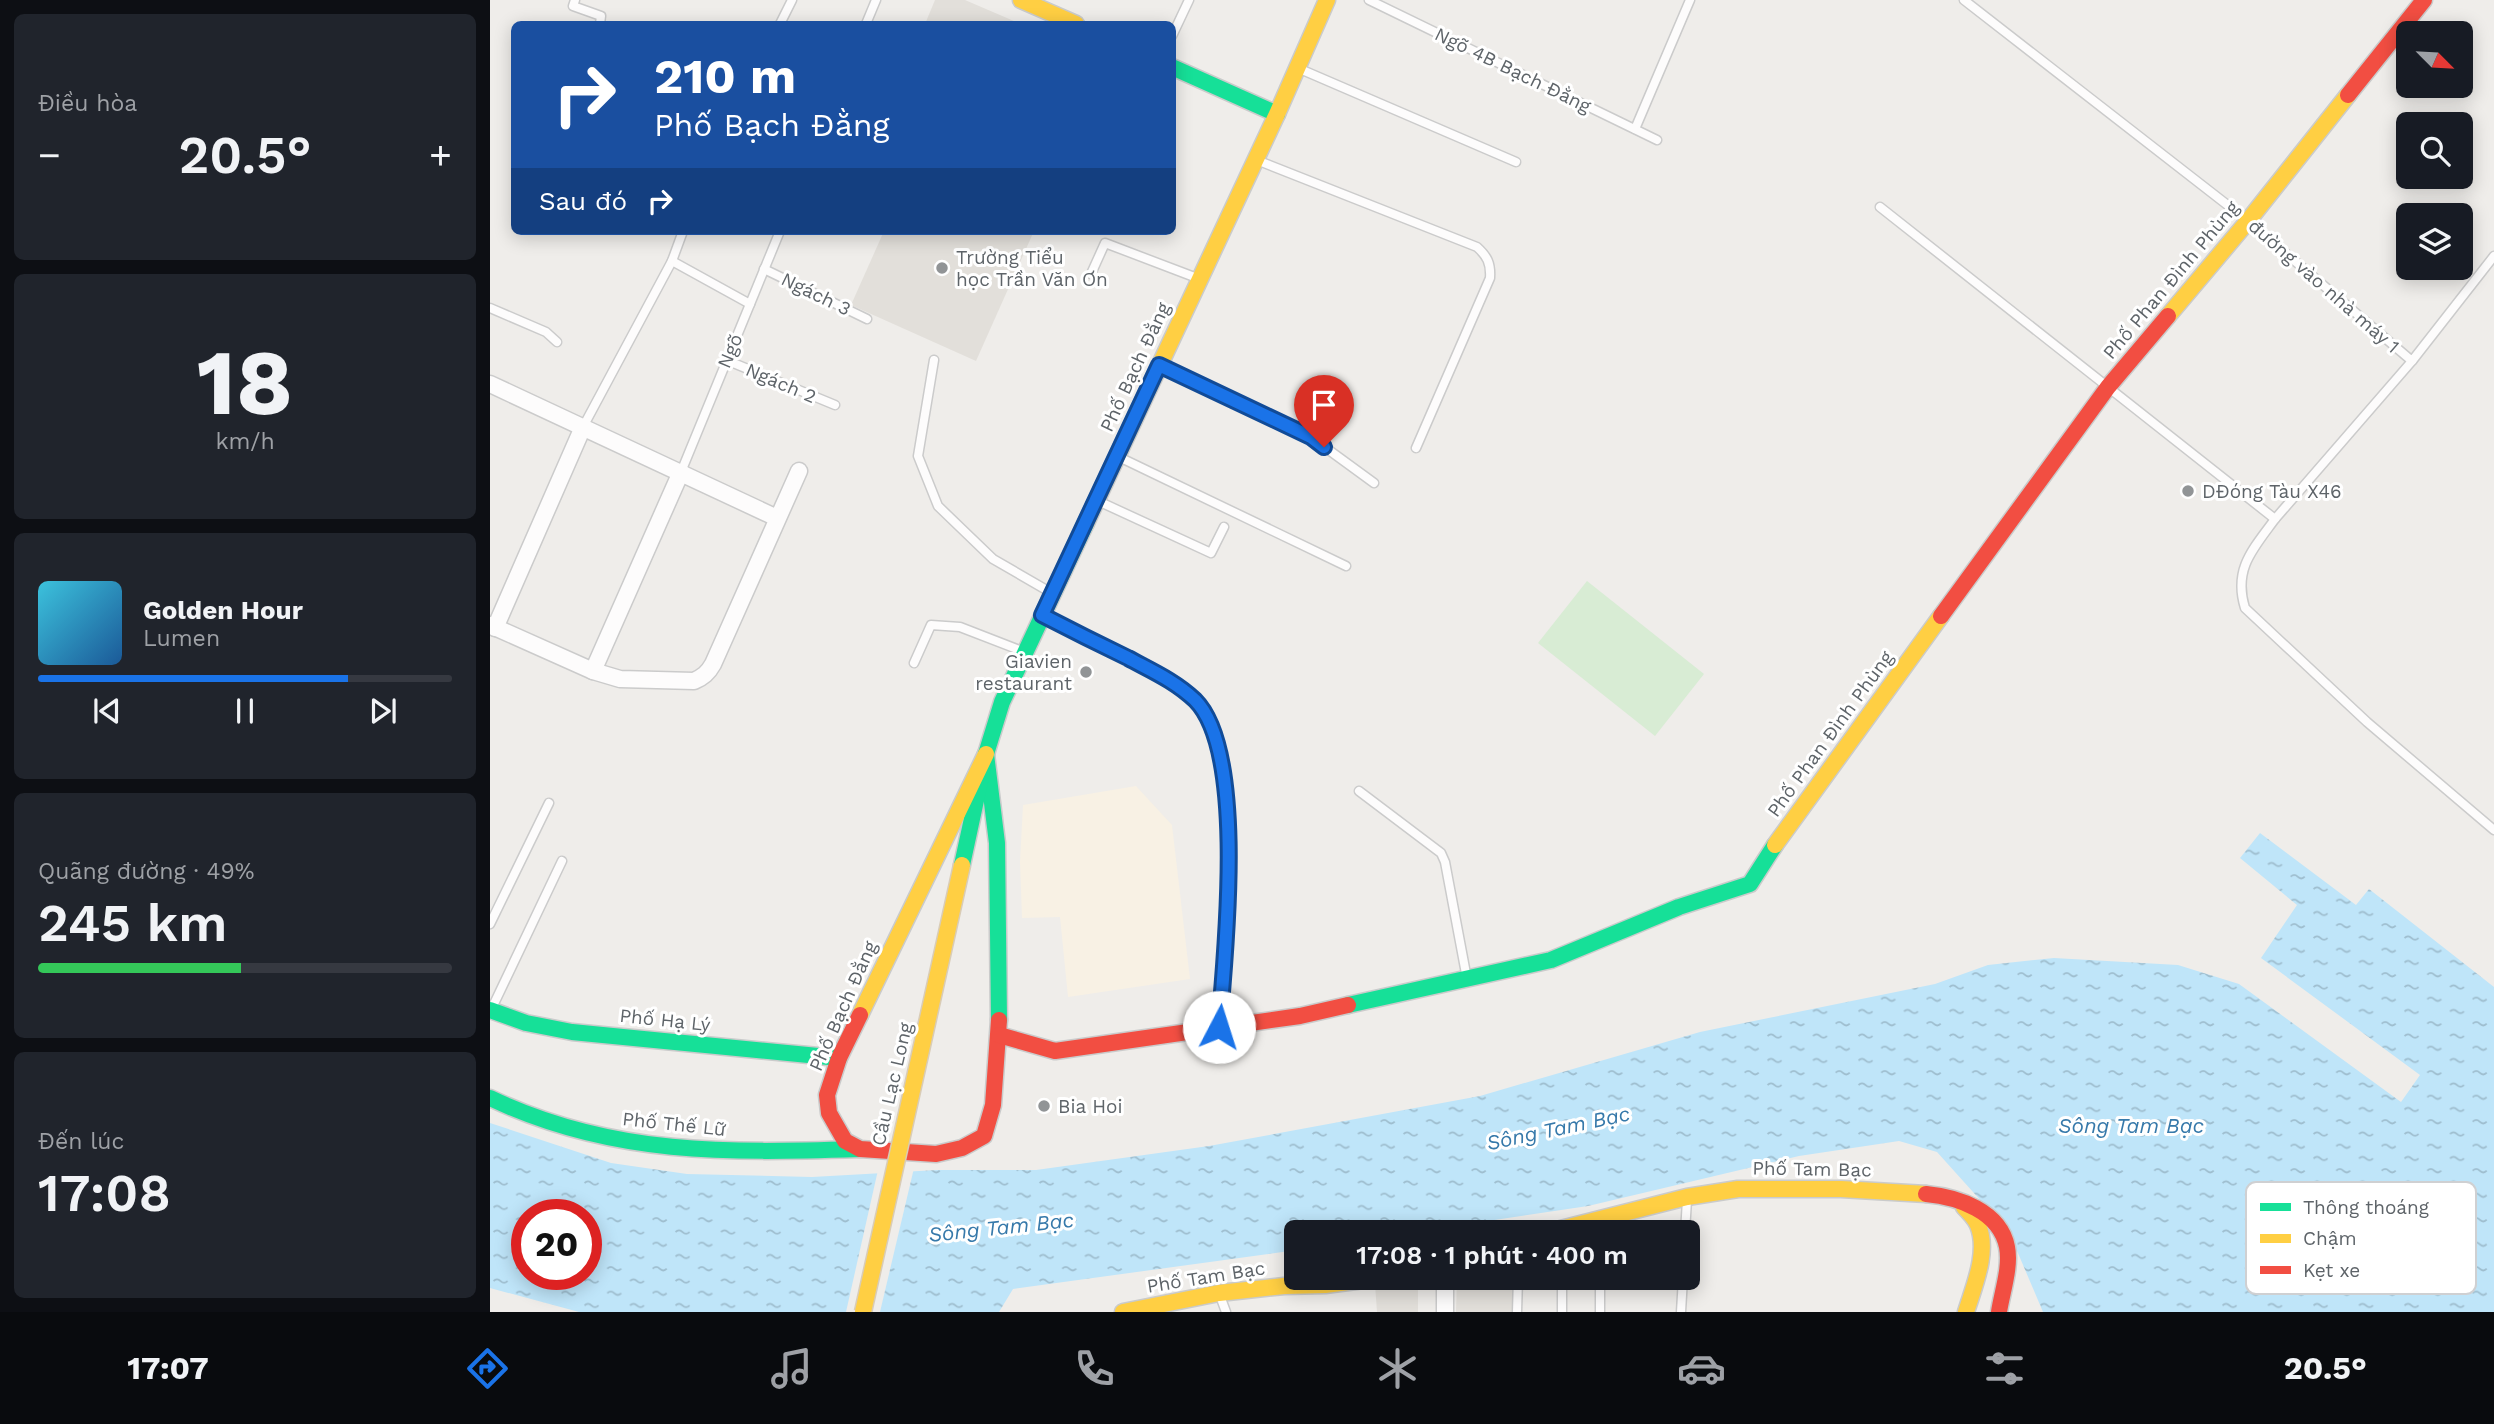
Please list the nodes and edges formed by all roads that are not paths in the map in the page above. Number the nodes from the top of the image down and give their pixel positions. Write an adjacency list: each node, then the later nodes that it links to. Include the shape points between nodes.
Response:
1 (575, 0): 11 (lane, via 573,6 601,16)
2 (792, 0): 12 (lane)
3 (876, 0): 13 (lane)
4 (1021, 0): 14 (main road)
5 (1189, 0): 15 (lane)
6 (1327, 0): 16 (main road, Phố Bạch Đằng)
7 (1369, 0): 19 (lane, Ngõ 4B Bạch Đằng)
8 (1690, 0): 19 (lane)
9 (1964, 0): 24 (lane, đường vào nhà máy 1)
10 (2424, 0): 24 (main road, Phố Phan Đình Phùng)
11 (600, 21)
12 (782, 21)
13 (867, 21)
14 (1069, 21)
15 (1176, 28)
16 (1297, 68): 18 (main road, Phố Bạch Đằng); 22 (lane)
17 (1176, 69): 18 (main road)
18 (1277, 114): 21 (main road, Phố Bạch Đằng)
19 (1635, 129): 20 (lane, Ngõ 4B Bạch Đằng)
20 (1657, 140)
21 (1255, 159): 31 (main road, Phố Bạch Đằng); 44 (lane, via 1477,247 1486,255 1490,278)
22 (1516, 162)
23 (1880, 207): 41 (lane)
24 (2248, 221): 38 (lane, đường vào nhà máy 1); 41 (main road, Phố Phan Đình Phùng)
25 (682, 235): 28 (lane)
26 (778, 235): 29 (lane, Ngõ)
27 (2494, 256): 38 (lane, đường vào nhà máy 1)
28 (672, 261): 32 (lane); 43 (lane)
29 (764, 269): 32 (lane, Ngõ); 34 (lane, Ngách 3)
30 (1091, 274): 31 (lane, via 1105,243)
31 (1199, 279): 39 (main road, Phố Bạch Đằng)
32 (750, 304): 36 (lane, Ngõ)
33 (490, 308): 35 (lane, via 546,332)
34 (867, 319)
35 (557, 342)
36 (726, 360): 42 (lane, Ngách 2); 47 (lane, Ngõ)
37 (934, 360): 54 (lane, via 918,456 938,506 993,559)
38 (2412, 361): 51 (lane)
39 (1159, 365): 45 (main road, Phố Bạch Đằng); 48 (lane, via 1311,437)
40 (490, 384): 43 (street)
41 (2108, 387): 51 (lane); 67 (main road, Phố Phan Đình Phùng, via 1750,884 1679,907 1551,960)
42 (835, 405)
43 (583, 427): 47 (street); 56 (street)
44 (1416, 448)
45 (1117, 456): 49 (main road, Phố Bạch Đằng); 53 (lane)
46 (799, 471): 50 (street)
47 (681, 472): 50 (street); 59 (street)
48 (1374, 483)
49 (1096, 500): 52 (lane, via 1211,553); 54 (main road, Phố Bạch Đằng)
50 (777, 518): 59 (street, via 708,673 694,681 620,679)
51 (2275, 519): 63 (lane, via 2247,558 2239,589 2245,608 2367,722)
52 (1224, 527)
53 (1346, 566)
54 (1052, 593): 55 (main road, Phố Bạch Đằng)
55 (1042, 615): 57 (main road, Phố Bạch Đằng); 69 (lane, via 1178,684 1198,703 1216,737 1228,810 1227,930)
56 (493, 626): 59 (street)
57 (1025, 653): 58 (lane, via 960,626 931,625); 60 (main road, Phố Bạch Đằng, via 1002,702)
58 (914, 663)
59 (593, 671)
60 (986, 754): 65 (main road, Phố Bạch Đằng); 70 (main road, Phố Bạch Đằng, via 997,843); 71 (main road, Phố Bạch Đằng)
61 (1359, 791): 67 (lane, via 1441,853)
62 (550, 803): 66 (lane)
63 (2494, 830)
64 (562, 861): 68 (lane)
65 (962, 865): 85 (main road, Cầu Lạc Long, bridge)
66 (490, 924)
67 (1466, 979): 69 (main road, Phố Phan Đình Phùng, via 1300,1016)
68 (490, 1011): 71 (main road, Phố Hạ Lý, via 572,1032)
69 (1219, 1027): 70 (main road, Phố Phan Đình Phùng, via 1055,1051)
70 (999, 1035): 73 (main road, Phố Bạch Đằng, via 993,1105 984,1136 962,1148 936,1154)
71 (839, 1058): 73 (main road, Phố Bạch Đằng, via 828,1095 829,1114 845,1141)
72 (490, 1098): 73 (main road, Phố Thế Lữ, via 581,1133 660,1147 752,1152)
73 (860, 1149)
74 (1687, 1197): 75 (main road, Phố Tam Bạc, via 1738,1189 1828,1189); 76 (main road, Phố Tam Bạc); 77 (lane)
75 (1959, 1200): 93 (main road, via 1977,1223 1981,1237); 94 (main road, via 1982,1211 2000,1229 2007,1247)
76 (1616, 1220)
77 (1686, 1220)
78 (1284, 1286): 84 (main road, Phố Tam Bạc)
79 (1445, 1290): 88 (street)
80 (1518, 1290): 89 (lane)
81 (1562, 1290): 90 (lane)
82 (1600, 1290): 91 (lane)
83 (1682, 1290): 92 (lane)
84 (1219, 1293): 86 (main road, Phố Tam Bạc); 87 (lane)
85 (863, 1312)
86 (1123, 1312)
87 (1226, 1312)
88 (1445, 1312)
89 (1517, 1312)
90 (1562, 1312)
91 (1600, 1312)
92 (1681, 1312)
93 (1966, 1312)
94 (1999, 1312)

